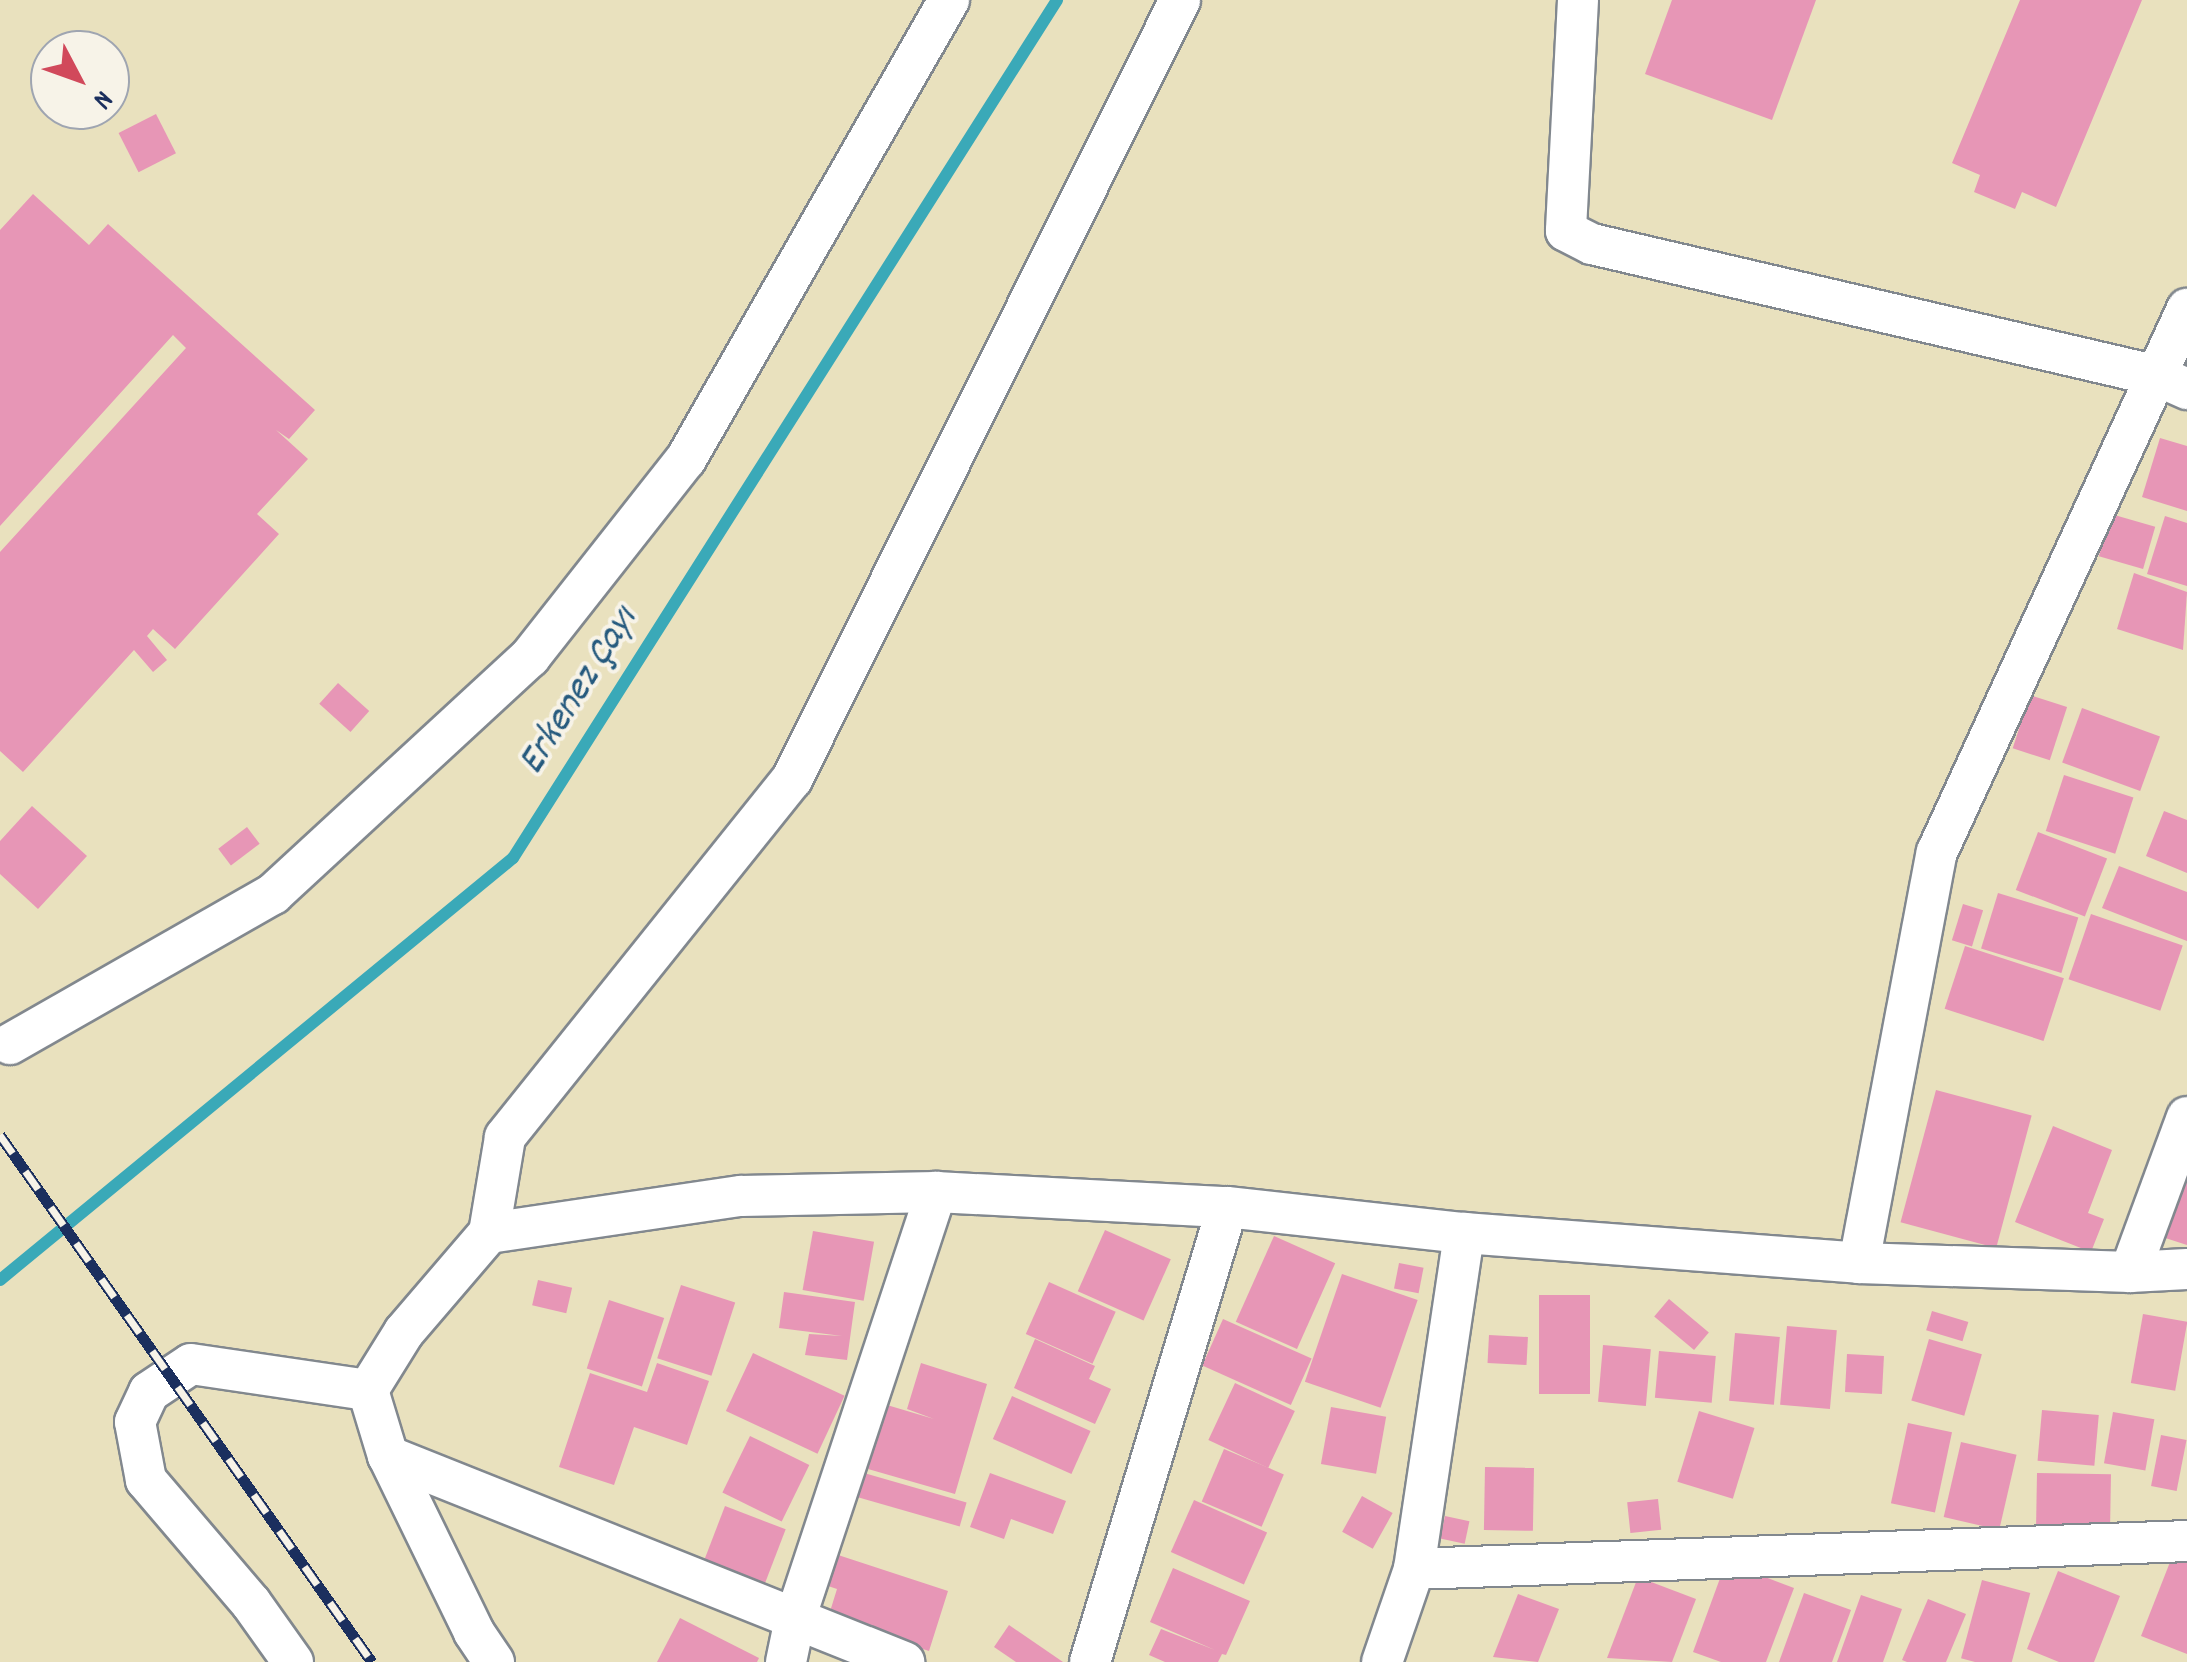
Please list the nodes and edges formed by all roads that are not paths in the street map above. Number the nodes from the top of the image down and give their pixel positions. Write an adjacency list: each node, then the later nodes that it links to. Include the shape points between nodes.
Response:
1 (948, 0): 6 (street, via 686,459 530,657 273,894)
2 (1180, 0): 10 (street, via 792,779 505,1137)
3 (1578, 0): 5 (street, via 1566,231 1592,244)
4 (2187, 309): 5 (street)
5 (2172, 383): 12 (street, via 1937,852)
6 (10, 1044)
7 (2187, 1118): 14 (street)
8 (936, 1192): 9 (street); 10 (street, via 742,1196); 19 (street)
9 (1227, 1206): 11 (street); 24 (street)
10 (489, 1233): 15 (street, via 404,1332)
11 (1464, 1233): 12 (street); 18 (street)
12 (1860, 1263): 14 (street)
13 (2187, 1269): 14 (street)
14 (2130, 1272)
15 (368, 1390): 16 (street); 20 (street, via 191,1364 149,1392 135,1422 146,1480 251,1602)
16 (388, 1456): 19 (street); 21 (street)
17 (2187, 1540): 18 (street)
18 (1414, 1568): 25 (street)
19 (795, 1619): 22 (street); 23 (street)
20 (293, 1662)
21 (494, 1662)
22 (786, 1662)
23 (904, 1662)
24 (1090, 1662)
25 (1382, 1662)

